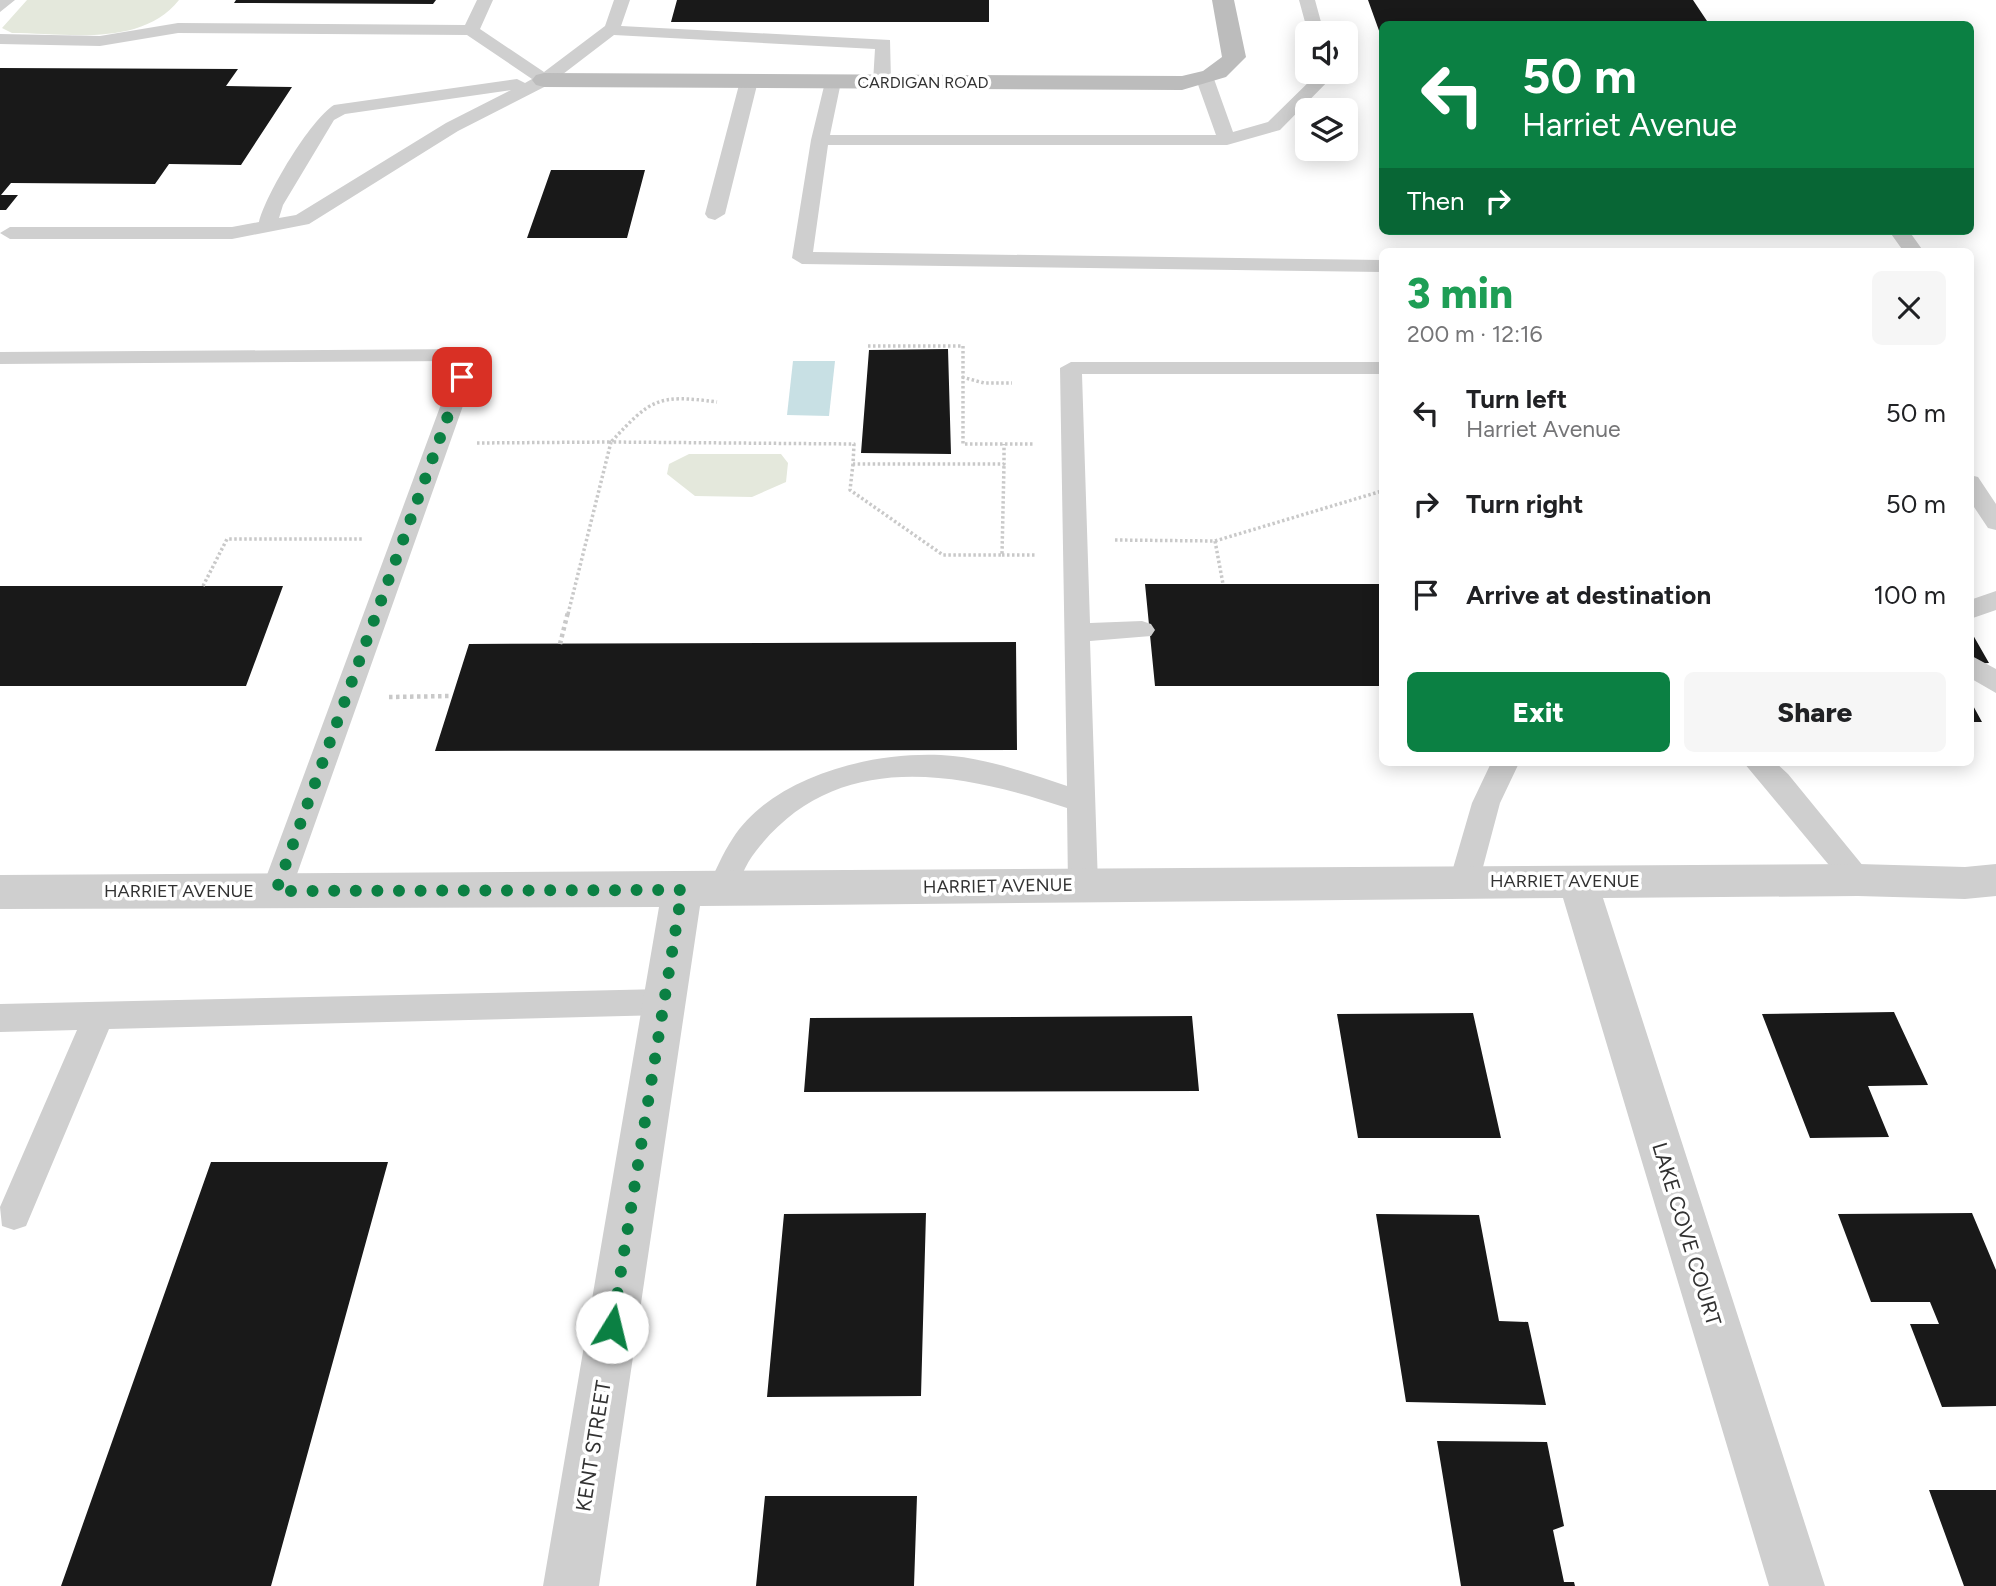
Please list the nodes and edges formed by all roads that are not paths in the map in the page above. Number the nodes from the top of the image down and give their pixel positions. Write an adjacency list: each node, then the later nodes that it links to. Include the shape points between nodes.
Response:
1 (7, 0): 6 (lane)
2 (485, 0): 8 (lane)
3 (622, 0): 9 (lane)
4 (1223, 0): 11 (street, via 1234,57 1226,69)
5 (1307, 0): 7 (lane)
6 (0, 7)
7 (1313, 21)
8 (471, 30): 10 (lane, via 178,28 100,41); 12 (lane)
9 (609, 30): 12 (lane); 15 (lane, via 884,44)
10 (0, 39)
11 (1205, 79): 15 (street, CARDIGAN ROAD, via 1153,84); 17 (lane)
12 (544, 80): 13 (street, CARDIGAN ROAD); 20 (lane, via 452,127 302,220); 20 (lane, via 341,109 327,117 273,205)
13 (749, 81): 14 (street, CARDIGAN ROAD); 19 (lane)
14 (832, 82): 15 (street, CARDIGAN ROAD); 18 (lane)
15 (882, 82)
16 (1316, 84): 17 (lane, via 1274,126)
17 (1227, 139): 18 (lane)
18 (820, 140): 22 (lane, via 802,258)
19 (715, 214)
20 (267, 227): 21 (lane, via 232,233)
21 (10, 233)
22 (1379, 266)
23 (0, 358): 42 (lane, via 470,355)
24 (1379, 368): 30 (lane, via 1071,368)
25 (1974, 488): 26 (lane)
26 (1996, 522)
27 (1996, 600): 28 (lane)
28 (1974, 608)
29 (1142, 630): 30 (lane)
30 (1078, 632): 35 (lane)
31 (1974, 667): 32 (lane)
32 (1996, 683)
33 (1504, 766): 38 (lane, via 1486,803)
34 (1761, 766): 36 (lane)
35 (1081, 802): 40 (lane); 41 (lane, via 1015,780 954,767 887,766 815,787 776,811)
36 (1858, 880): 37 (street, HARRIET AVENUE); 39 (street, HARRIET AVENUE)
37 (1996, 880)
38 (1464, 882): 39 (street, HARRIET AVENUE); 40 (street, HARRIET AVENUE)
39 (1578, 882): 49 (street, LAKE COVE COURT)
40 (1083, 885): 41 (street, HARRIET AVENUE)
41 (702, 890): 42 (street, HARRIET AVENUE); 44 (street, KENT STREET)
42 (276, 891): 43 (street, HARRIET AVENUE)
43 (0, 892)
44 (664, 1002): 45 (lane); 48 (street, KENT STREET)
45 (99, 1016): 46 (lane); 47 (lane)
46 (0, 1018)
47 (14, 1214)
48 (571, 1586)
49 (1797, 1586)

